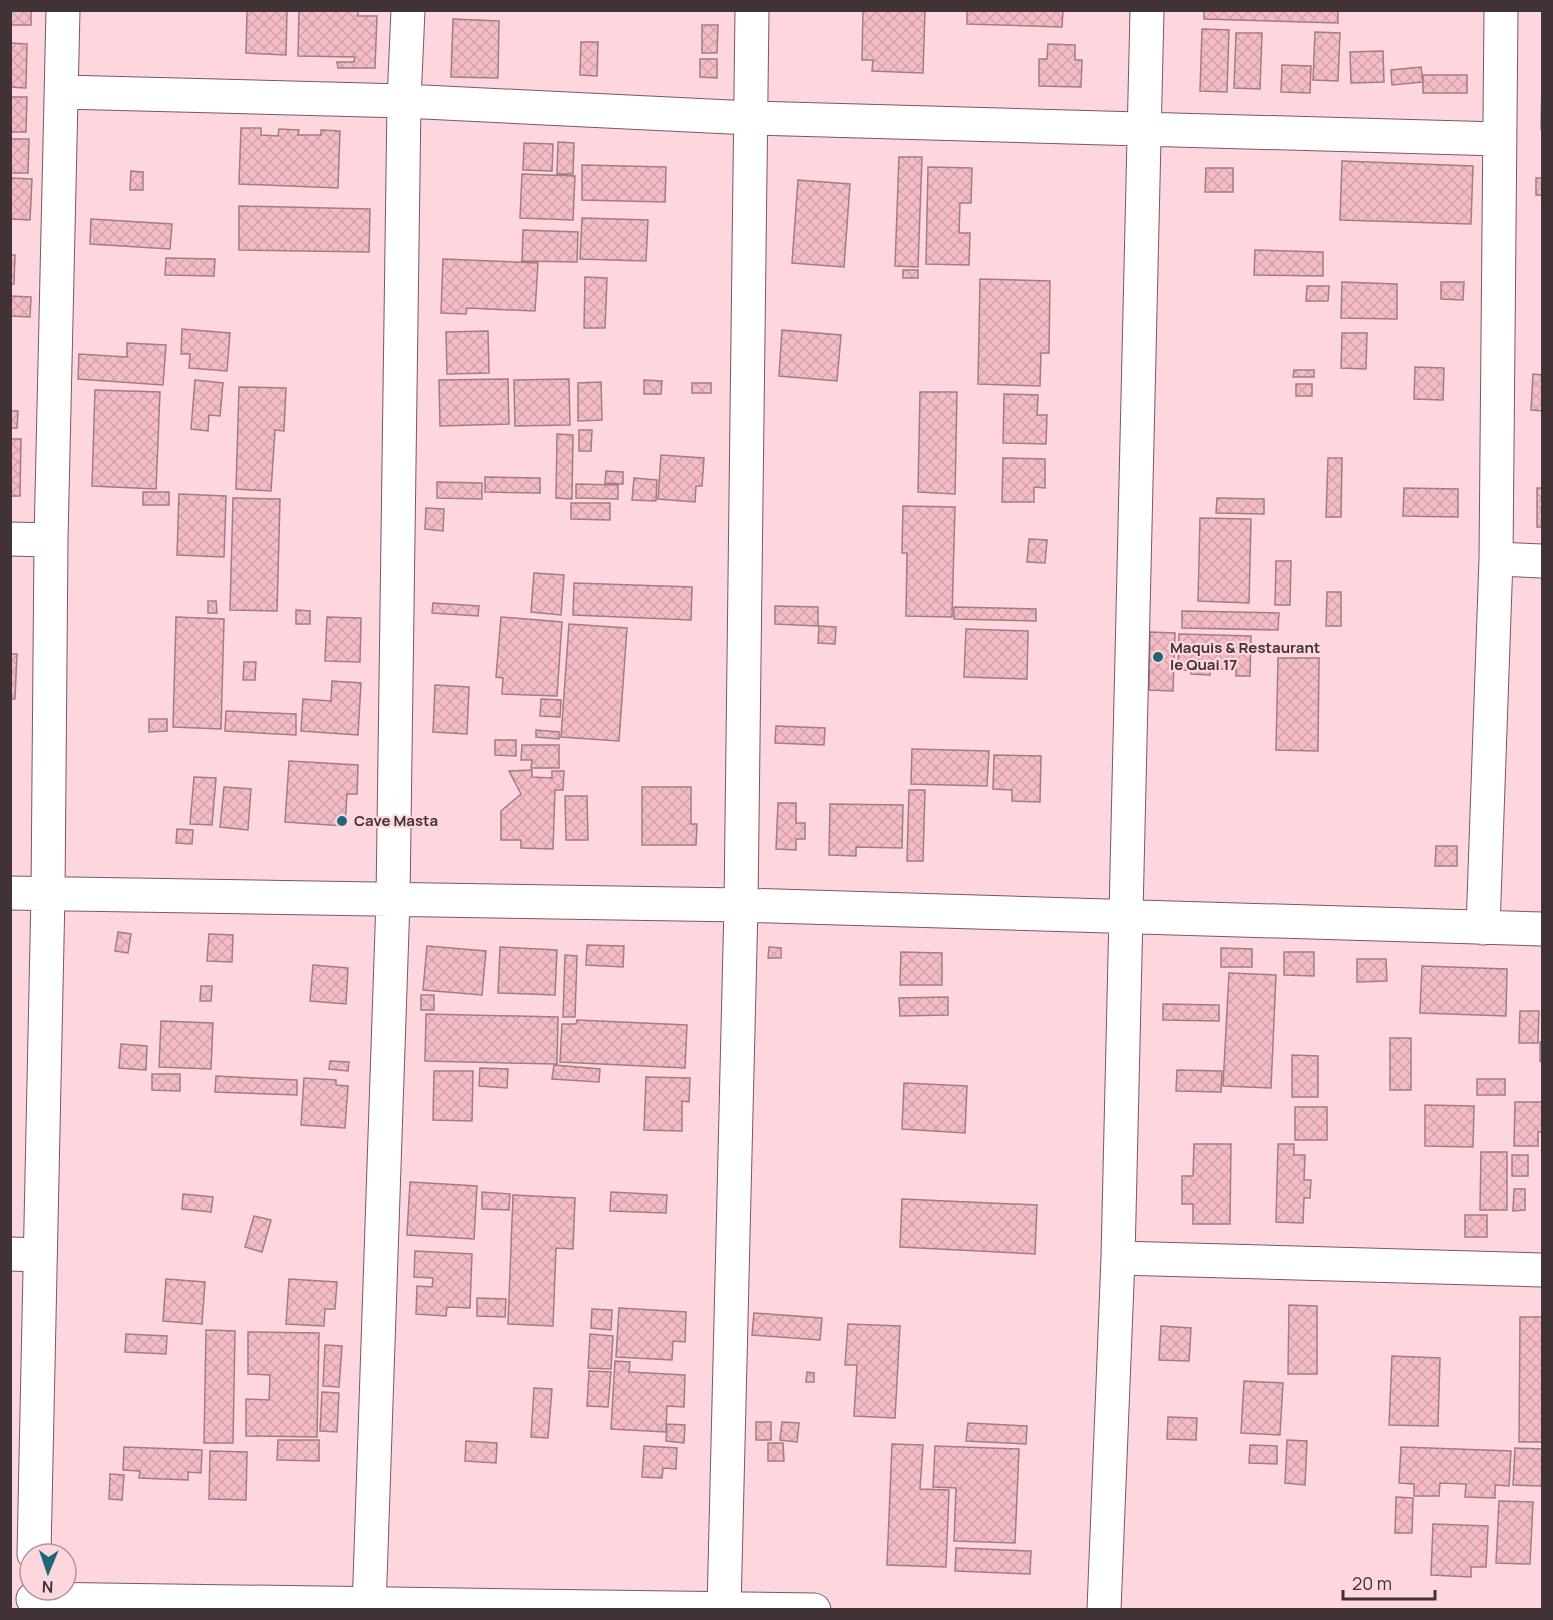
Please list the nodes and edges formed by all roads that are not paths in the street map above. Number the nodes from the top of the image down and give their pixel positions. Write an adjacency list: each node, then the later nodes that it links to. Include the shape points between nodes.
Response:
1 (63, 10): 6 (street)
2 (408, 10): 7 (street)
3 (752, 10): 8 (street)
4 (1147, 10): 9 (street)
5 (1501, 10): 10 (street)
6 (62, 92): 7 (street); 12 (street)
7 (404, 101): 8 (street); 17 (street)
8 (750, 118): 9 (street); 18 (street)
9 (1145, 130): 10 (street); 19 (street)
10 (1499, 139): 13 (street)
11 (10, 539): 12 (street)
12 (51, 540): 16 (street)
13 (1496, 559): 14 (street); 20 (street)
14 (1542, 561)
15 (10, 893): 16 (street)
16 (48, 894): 17 (street); 22 (street)
17 (393, 900): 18 (street); 27 (street)
18 (741, 905): 19 (street); 28 (street)
19 (1127, 917): 20 (street); 23 (street)
20 (1483, 928): 21 (street)
21 (1542, 929)
22 (25, 1255): 25 (street)
23 (1118, 1258): 24 (street); 30 (street)
24 (1542, 1270)
25 (34, 1542)
26 (78, 1601): 27 (street)
27 (369, 1607): 28 (street)
28 (724, 1609): 29 (street)
29 (814, 1610)
30 (1104, 1610)

